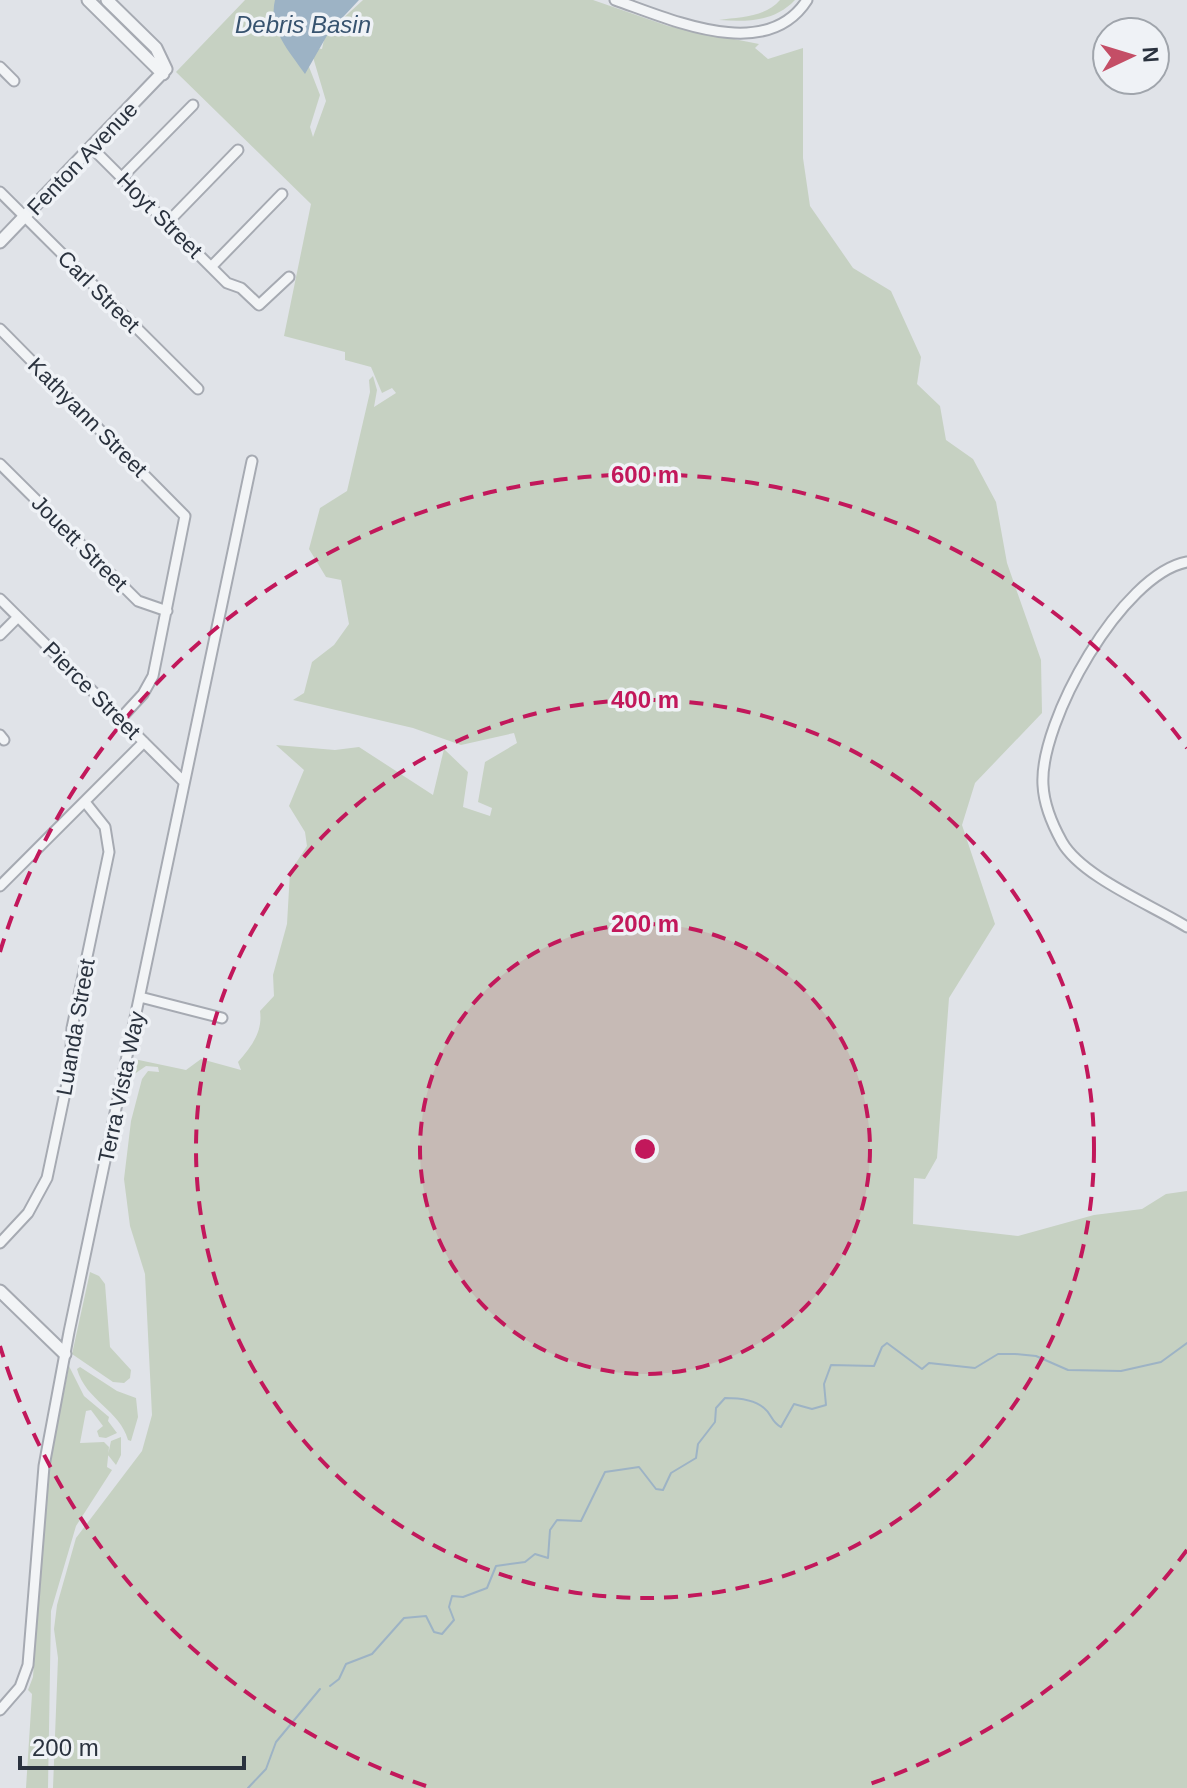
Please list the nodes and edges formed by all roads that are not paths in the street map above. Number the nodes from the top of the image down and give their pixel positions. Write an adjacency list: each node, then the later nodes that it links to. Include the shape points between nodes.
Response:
1 (107, 0): 6 (street, via 162,56 167,66)
2 (615, 0): 3 (street, via 683,23 750,32 784,25)
3 (807, 0)
4 (91, 1): 6 (street)
5 (0, 67): 7 (street)
6 (163, 74): 9 (street, Fenton Avenue)
7 (14, 81)
8 (193, 105): 11 (street)
9 (92, 148): 11 (street, Hoyt Street); 14 (street, Fenton Avenue)
10 (238, 150): 15 (street)
11 (122, 177): 15 (street, Hoyt Street)
12 (0, 192): 14 (street, Carl Street)
13 (282, 194): 17 (street)
14 (25, 217): 16 (street, Fenton Avenue); 20 (street, Carl Street)
15 (167, 223): 17 (street, Hoyt Street)
16 (0, 242)
17 (211, 267): 18 (street, Hoyt Street, via 259,305)
18 (289, 277)
19 (0, 329): 25 (street, Kathyann Street, via 185,516)
20 (198, 389)
21 (252, 461): 30 (street, Terra Vista Way)
22 (0, 464): 25 (street, Jouett Street, via 138,601)
23 (1187, 562): 33 (street, via 1158,572 1137,589 1080,667 1047,747 1043,784 1049,817 1064,846 1082,865)
24 (0, 599): 26 (street, Pierce Street)
25 (167, 611): 28 (street, via 153,676)
26 (18, 617): 27 (street); 28 (street, Pierce Street)
27 (0, 635)
28 (121, 718): 29 (street, Pierce Street)
29 (144, 742): 30 (street, Pierce Street); 31 (street)
30 (183, 781): 34 (street, Terra Vista Way)
31 (85, 802): 32 (street); 36 (street, Luanda Street, via 105,827 109,852 72,1028 70,1069 40,1196)
32 (0, 886)
33 (1187, 927)
34 (140, 997): 35 (street); 38 (street, Terra Vista Way)
35 (222, 1018)
36 (0, 1243)
37 (0, 1291): 38 (street)
38 (65, 1354): 39 (street, Terra Vista Way, via 44,1466 28,1665 20,1687)
39 (0, 1710)

